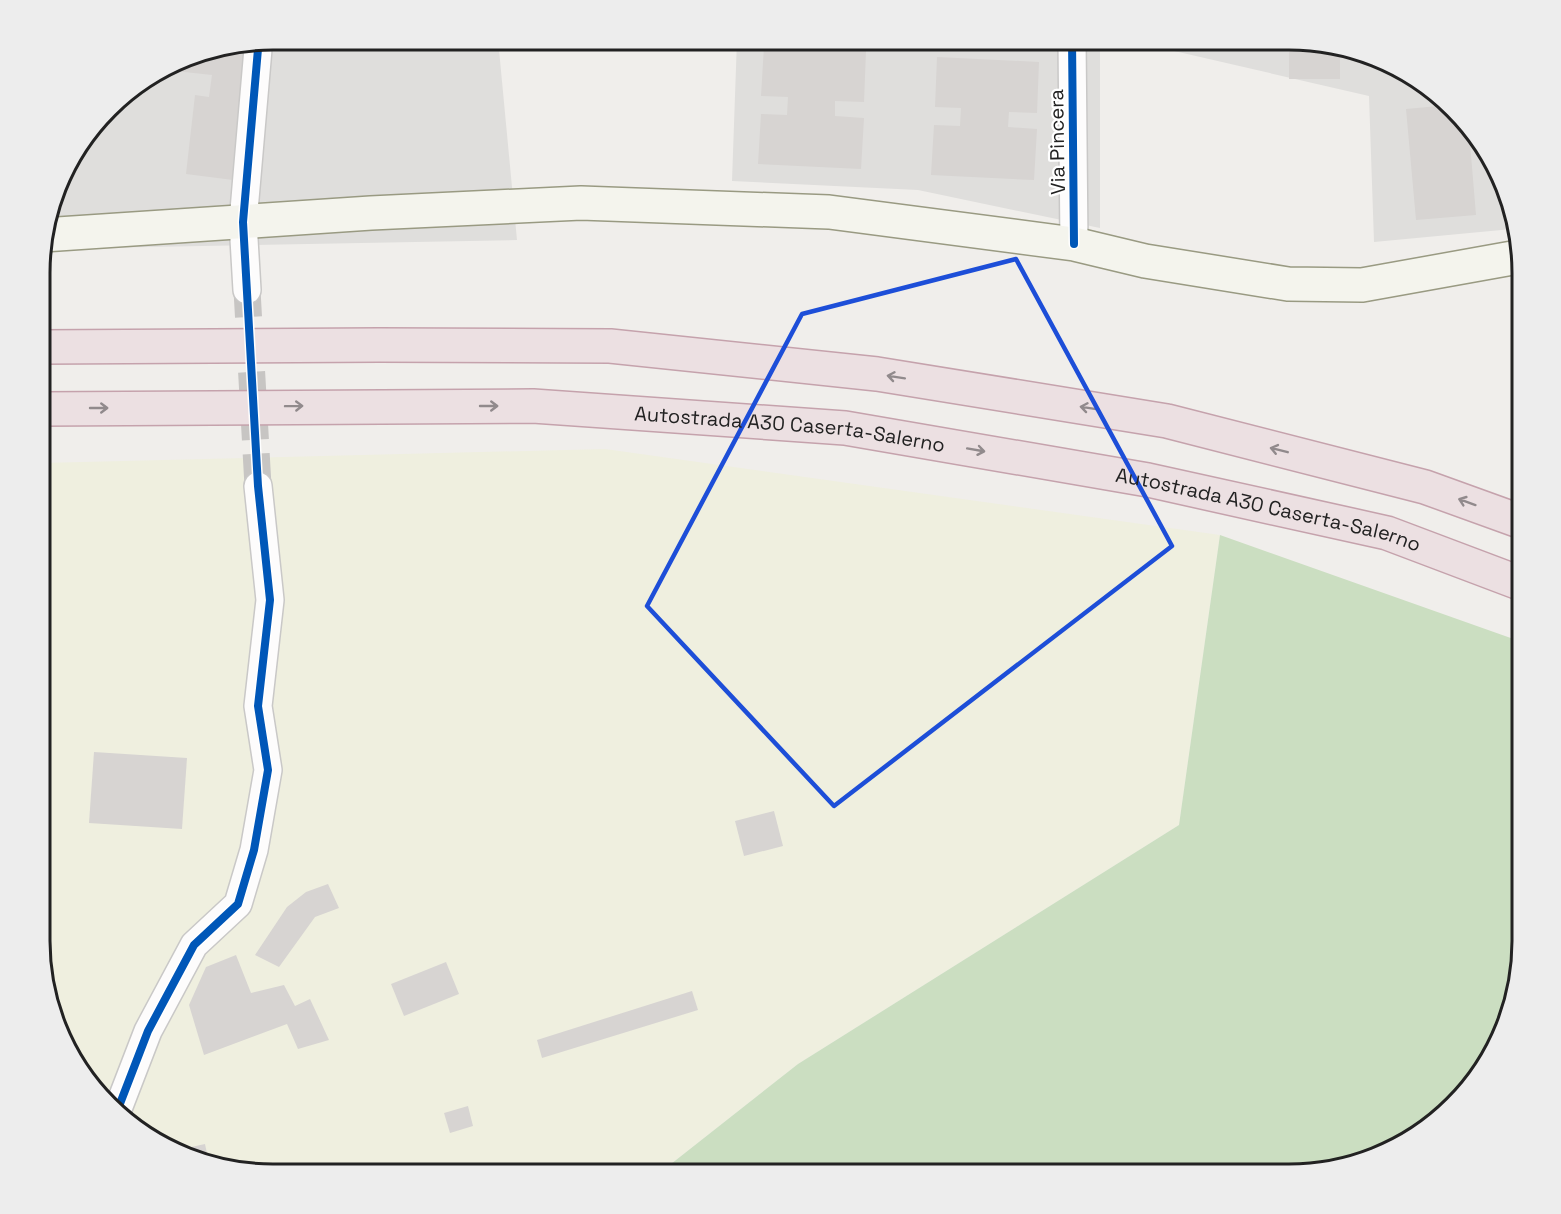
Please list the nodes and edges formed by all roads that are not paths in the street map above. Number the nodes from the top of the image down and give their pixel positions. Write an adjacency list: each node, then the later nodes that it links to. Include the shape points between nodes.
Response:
1 (258, 50): 3 (street)
2 (1072, 50): 5 (street, Via Pincera)
3 (243, 222): 4 (main road); 5 (main road, via 581,203 829,212); 7 (street)
4 (53, 234)
5 (1074, 244): 6 (main road, via 1144,261 1288,285 1362,285)
6 (1511, 258)
7 (247, 290)
8 (50, 347): 11 (highway, one-way to 8, via 1425,487 1167,421 877,374 610,346)
9 (50, 409): 12 (highway, Autostrada A30 Caserta-Salerno, one-way to 12, via 533,406 845,428 1148,480 1387,533)
10 (258, 486): 13 (street, via 270,600 258,706 268,770 254,850 238,903 194,945 148,1031)
11 (1512, 518)
12 (1512, 580)
13 (120, 1104)

